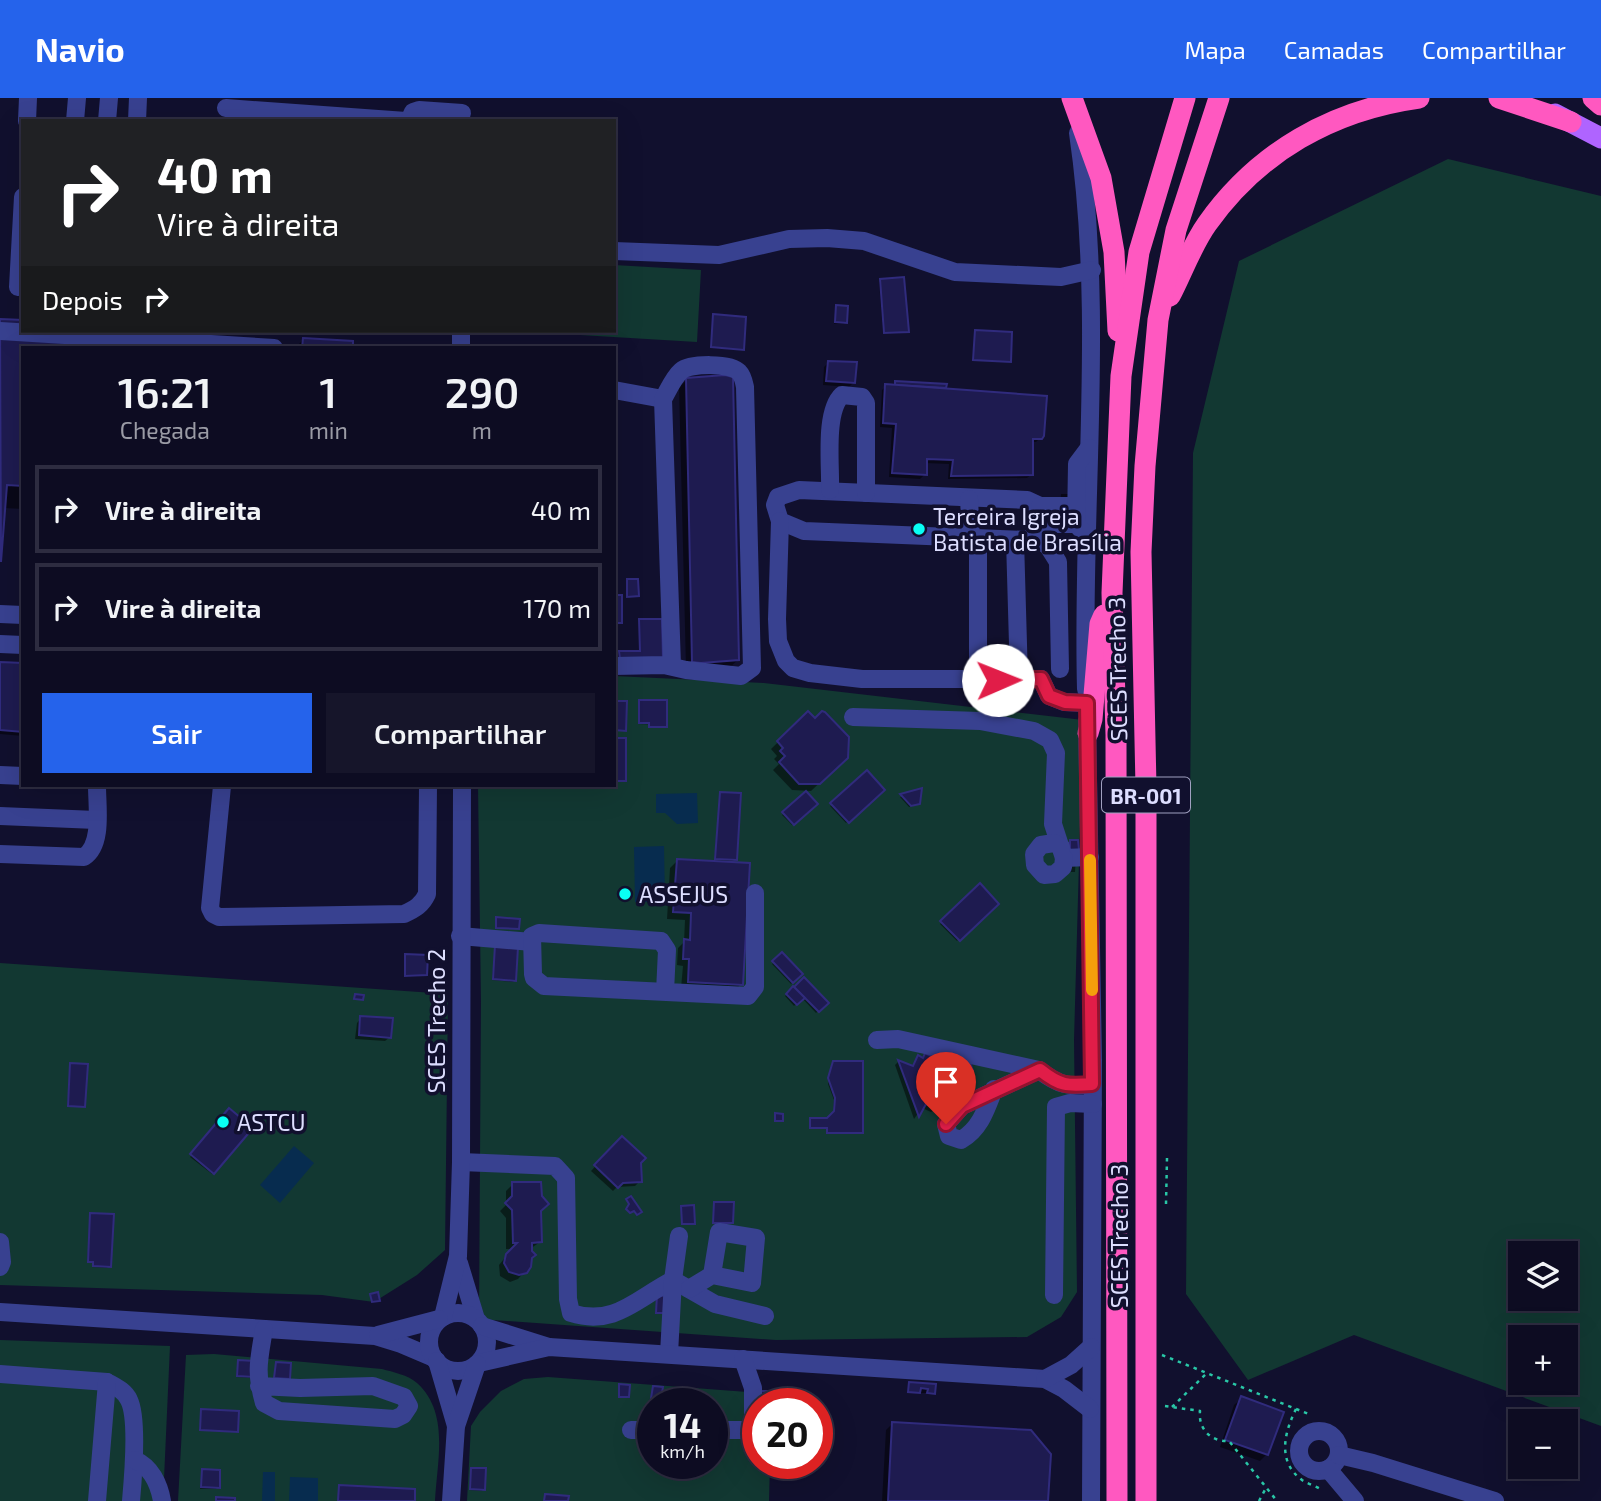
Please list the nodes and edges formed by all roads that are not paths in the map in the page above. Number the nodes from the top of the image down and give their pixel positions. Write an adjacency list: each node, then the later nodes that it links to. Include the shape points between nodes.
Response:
1 (29, 98): 16 (street)
2 (77, 98): 17 (street)
3 (109, 98): 18 (street)
4 (138, 98): 19 (street)
5 (1185, 98): 33 (highway, SCES Trecho 3 / BR-001, via 1139,253)
6 (1220, 98): 28 (highway, SCES Trecho 3 / BR-001, via 1175,230)
7 (1419, 98): 28 (highway, via 1347,114 1292,141 1244,179 1206,226)
8 (1499, 98): 22 (highway)
9 (1526, 98): 22 (main road)
10 (1582, 98): 13 (main road)
11 (1593, 98): 13 (highway)
12 (1073, 99): 26 (street); 33 (highway, via 1101,178 1114,253)
13 (1601, 106)
14 (226, 109): 20 (street)
15 (462, 110): 21 (street, via 419,110)
16 (27, 119)
17 (75, 119)
18 (107, 119)
19 (137, 119)
20 (377, 119)
21 (408, 119)
22 (1571, 122): 23 (main road)
23 (1601, 138)
24 (21, 215): 27 (street)
25 (616, 251): 26 (street, via 719,255 789,239 827,238 864,241 955,272 1061,277)
26 (1092, 270): 36 (street)
27 (13, 286)
28 (1158, 320): 121 (highway, SCES Trecho 3 / BR-001, via 1141,552 1146,787)
29 (0, 331): 30 (street)
30 (21, 332)
31 (32, 333): 32 (street)
32 (242, 346)
33 (1121, 376): 45 (highway, SCES Trecho 3 / BR-001)
34 (616, 390): 35 (street)
35 (663, 400): 51 (street); 51 (street, via 680,372 689,367 732,367 744,380 752,668 741,676)
36 (1089, 448): 42 (street); 42 (street, via 1077,464)
37 (831, 490): 38 (street); 38 (street, via 835,401 842,395 855,395 866,403); 40 (street, via 799,490 778,497 775,505)
38 (866, 493): 39 (street)
39 (969, 499): 41 (street, via 1027,500); 43 (street)
40 (780, 520): 43 (street, via 804,531); 56 (street, via 778,641 793,668 862,679)
41 (1038, 522): 42 (street); 44 (street, via 1027,540); 52 (street, via 1058,562)
42 (1079, 522): 53 (street)
43 (974, 538): 44 (street); 56 (street)
44 (1015, 540): 54 (street)
45 (1112, 593): 59 (highway, via 1100,624); 120 (highway, SCES Trecho 3 / BR-001)
46 (0, 614): 47 (street)
47 (21, 615)
48 (0, 644): 49 (street)
49 (21, 645)
50 (616, 666): 51 (street)
51 (672, 666)
52 (1060, 668): 53 (street); 55 (street)
53 (1086, 669): 57 (street)
54 (1019, 679): 55 (street); 56 (street)
55 (1041, 679): 57 (street, via 1049,696)
56 (978, 680)
57 (1087, 703): 59 (street)
58 (853, 717): 69 (street, via 980,721 1034,731 1050,740 1056,753 1053,824 1063,852)
59 (1088, 733): 69 (street)
60 (0, 775): 61 (street)
61 (21, 776)
62 (97, 787): 67 (street)
63 (222, 787): 64 (street, via 210,908 219,917 404,914 415,909 427,894)
64 (428, 787)
65 (462, 787): 71 (street, SCES Trecho 2)
66 (0, 816): 67 (street)
67 (96, 820): 68 (street, via 94,847 84,857)
68 (0, 854)
69 (1090, 857): 77 (street)
70 (755, 893): 73 (street, via 753,993)
71 (460, 936): 72 (street); 81 (street, SCES Trecho 2)
72 (532, 942): 73 (street, via 534,978 544,986); 73 (street, via 532,936 539,933 662,941 667,950)
73 (665, 992)
74 (877, 1040): 75 (street, via 898,1039)
75 (1040, 1070): 76 (street); 78 (street)
76 (1055, 1082): 77 (street); 80 (street)
77 (1092, 1084): 79 (street)
78 (994, 1089)
79 (1093, 1104): 80 (street); 97 (street)
80 (1056, 1107): 89 (street)
81 (461, 1162): 84 (street, SCES Trecho 2); 87 (street, via 555,1166 566,1178 571,1312 585,1317 617,1314)
82 (679, 1236): 87 (street)
83 (0, 1242): 85 (street)
84 (457, 1256): 92 (street, SCES Trecho 2); 93 (street, SCES Trecho 2)
85 (0, 1267)
86 (712, 1275): 88 (street)
87 (673, 1280): 88 (street); 98 (street)
88 (689, 1289): 91 (street, via 715,1304)
89 (1054, 1295)
90 (0, 1312): 94 (street)
91 (765, 1317)
92 (441, 1318): 93 (street, via 460,1313); 95 (street); 100 (street, via 429,1342)
93 (479, 1322): 96 (street); 102 (street, via 487,1345)
94 (264, 1329): 95 (street); 106 (street, via 257,1370)
95 (375, 1336): 100 (street)
96 (549, 1347): 98 (street); 102 (street)
97 (1091, 1347): 104 (street); 108 (street)
98 (669, 1354): 99 (street)
99 (743, 1359): 101 (street); 107 (street)
100 (435, 1360): 102 (street, via 452,1370); 109 (street)
101 (771, 1361): 104 (street); 107 (street)
102 (477, 1364): 109 (street)
103 (0, 1374): 105 (street)
104 (1045, 1379): 108 (street)
105 (107, 1382): 113 (street, via 130,1401); 115 (street)
106 (264, 1387): 106 (street, via 264,1403 279,1410 395,1419 409,1406 404,1396 373,1386)
107 (752, 1388)
108 (1090, 1409): 119 (street)
109 (456, 1426): 118 (street)
110 (631, 1430): 111 (street)
111 (637, 1430)
112 (1339, 1455): 114 (street); 114 (street, via 1338,1444 1325,1431 1306,1435 1298,1452 1301,1462 1309,1469); 123 (street)
113 (135, 1460): 116 (street); 117 (street, via 154,1476)
114 (1328, 1469): 122 (street)
115 (97, 1501)
116 (131, 1501)
117 (162, 1501)
118 (451, 1501)
119 (1091, 1501)
120 (1117, 1501)
121 (1146, 1501)
122 (1355, 1501)
123 (1495, 1501)

